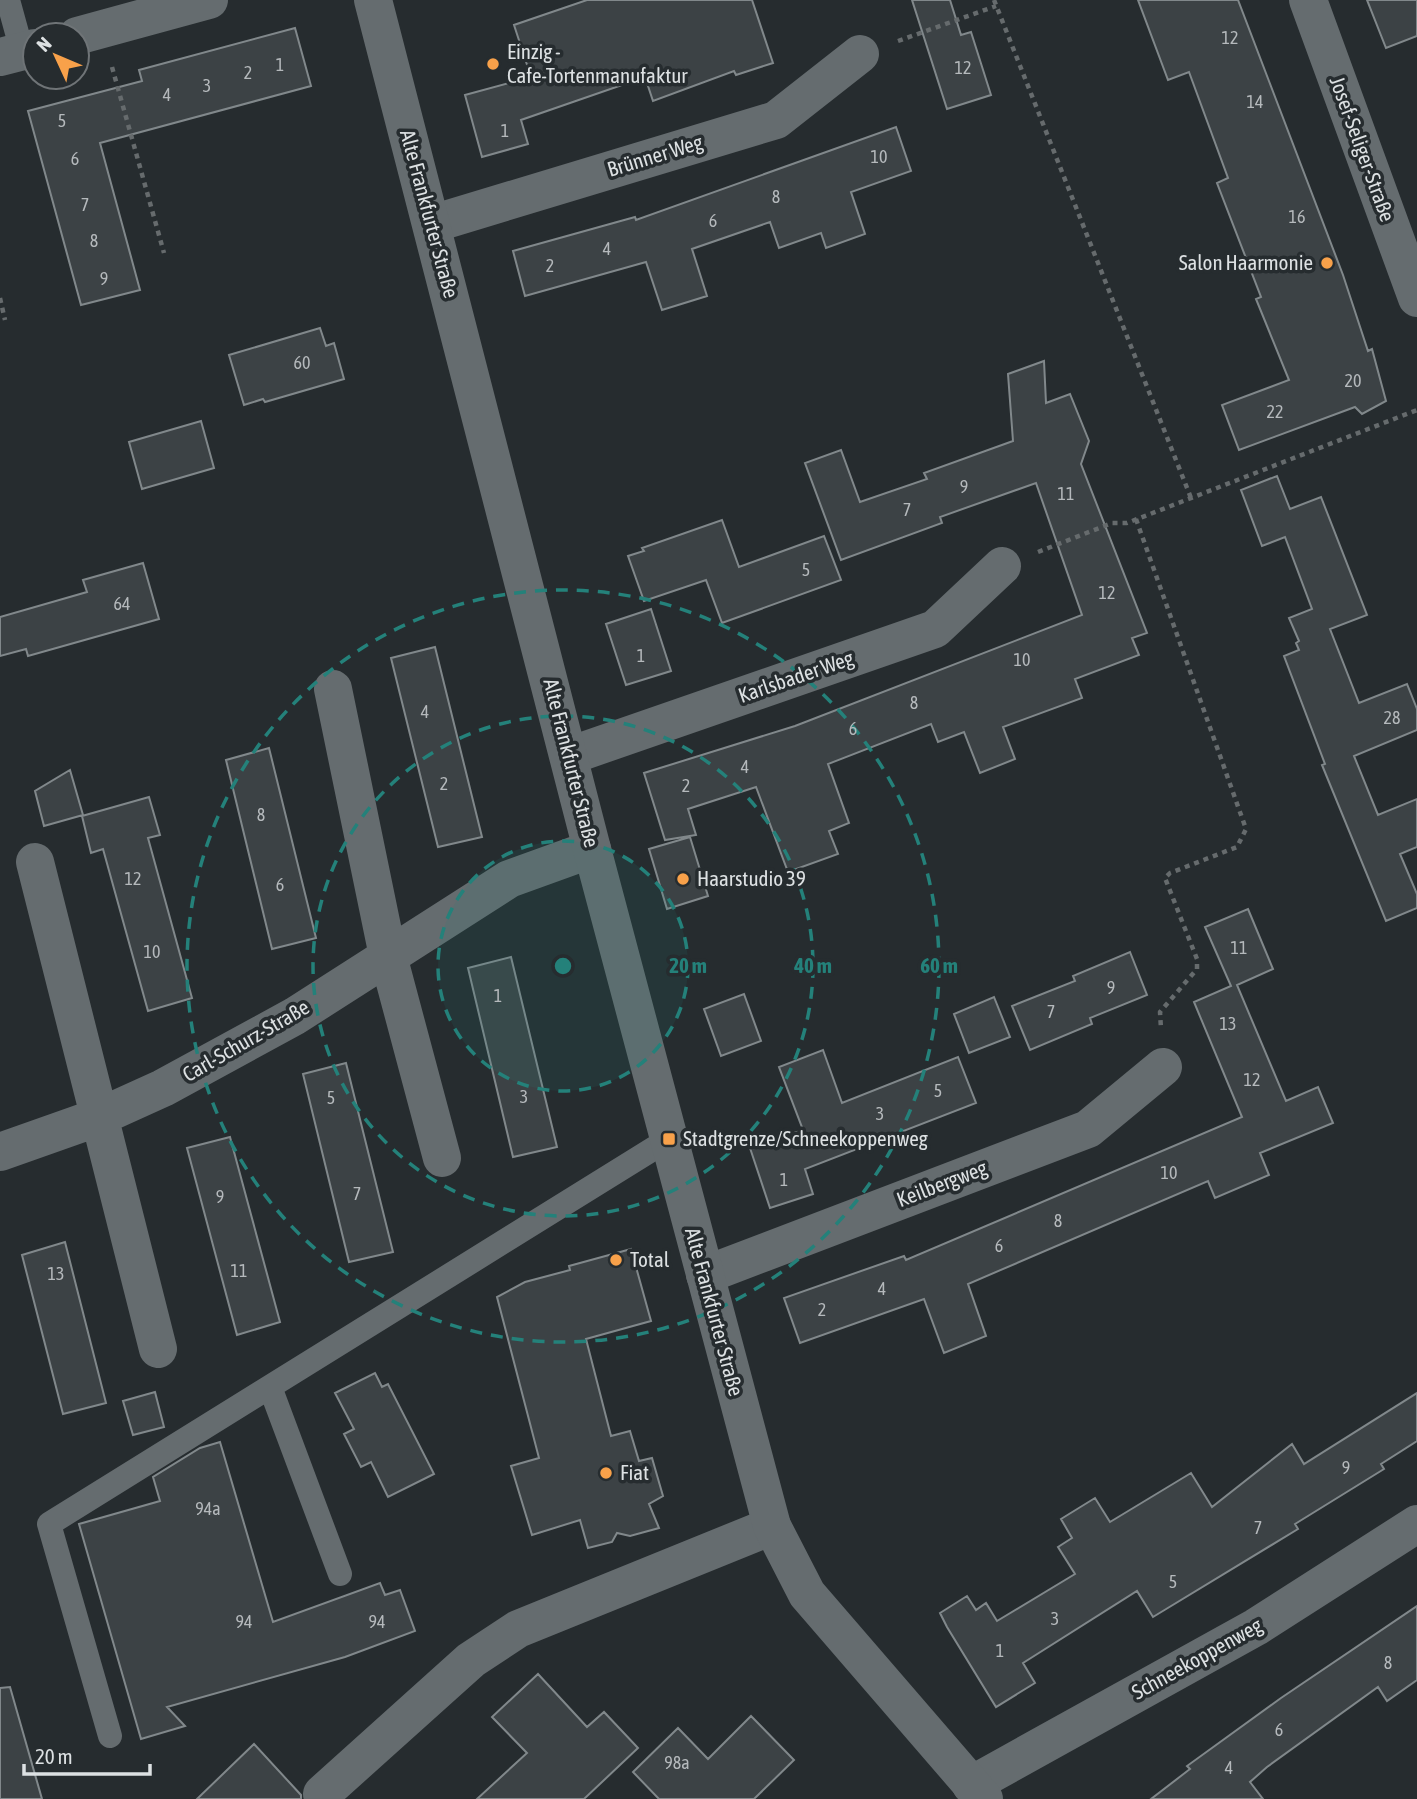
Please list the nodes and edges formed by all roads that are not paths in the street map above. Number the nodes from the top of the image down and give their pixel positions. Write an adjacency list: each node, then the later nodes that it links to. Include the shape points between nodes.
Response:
1 (8, 0): 6 (lane)
2 (209, 0): 5 (street)
3 (373, 0): 8 (street, Alte Frankfurter Straße)
4 (1308, 0): 9 (street, Josef-Seliger-Straße)
5 (91, 32)
6 (19, 52)
7 (860, 54): 8 (street, Brünner Weg, via 776,120)
8 (432, 224): 12 (street, Alte Frankfurter Straße)
9 (1417, 298)
10 (1002, 566): 12 (street, Karlsbader Weg, via 935,629)
11 (333, 689): 15 (street)
12 (569, 756): 13 (street, Alte Frankfurter Straße)
13 (592, 849): 15 (street, Carl-Schurz-Straße, via 509,879); 18 (street, Alte Frankfurter Straße)
14 (35, 862): 17 (street)
15 (388, 956): 17 (street, Carl-Schurz-Straße, via 228,1055); 20 (street)
16 (1163, 1067): 21 (street, Keilbergweg, via 1088,1129)
17 (99, 1116): 19 (street, Carl-Schurz-Straße); 22 (street)
18 (669, 1139): 21 (street, Alte Frankfurter Straße); 23 (lane)
19 (0, 1152)
20 (442, 1158)
21 (705, 1275): 25 (street, Alte Frankfurter Straße)
22 (158, 1349)
23 (270, 1387): 26 (lane); 27 (lane, via 48,1524)
24 (1417, 1524): 28 (street, Schneekoppenweg, via 1256,1627)
25 (772, 1526): 28 (street, Alte Frankfurter Straße, via 807,1594); 29 (street, via 518,1629 471,1660)
26 (340, 1574)
27 (110, 1736)
28 (978, 1792)
29 (322, 1794)

